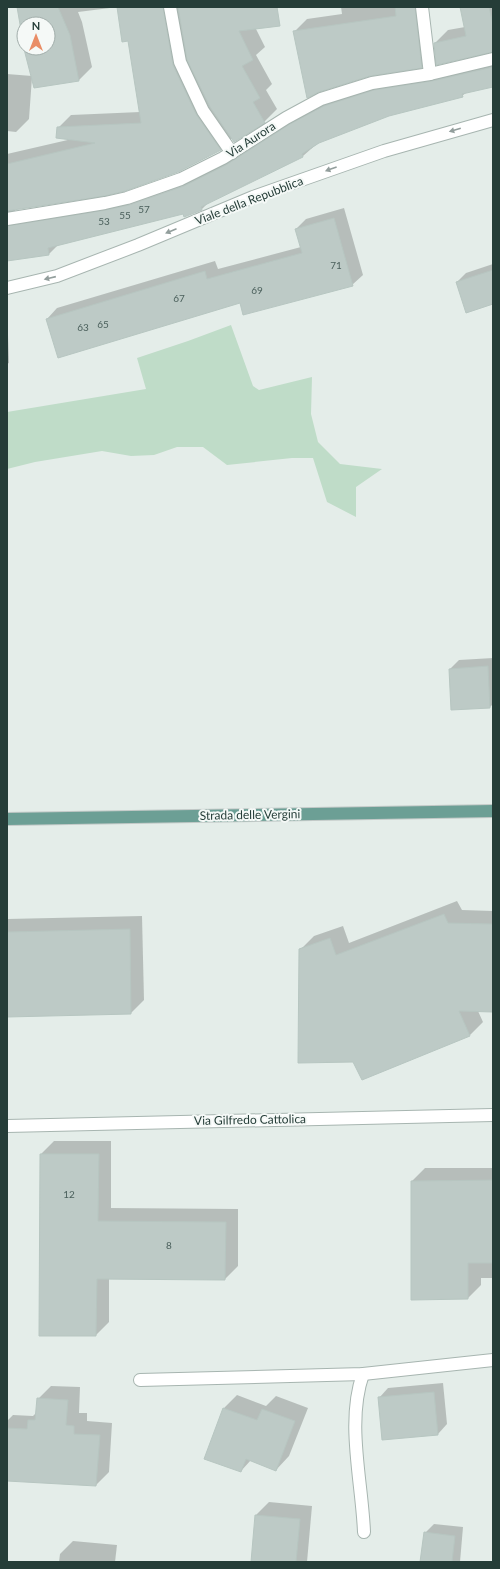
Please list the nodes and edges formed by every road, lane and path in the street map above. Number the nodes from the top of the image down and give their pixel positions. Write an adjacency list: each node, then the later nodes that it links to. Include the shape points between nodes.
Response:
1 (170, 7): 6 (street, via 180,62 203,111)
2 (422, 7): 4 (street)
3 (493, 59): 4 (street, Via Aurora)
4 (430, 74): 6 (street, Via Aurora, via 372,83 321,99)
5 (493, 120): 8 (street, Viale della Repubblica, one-way to 8, via 384,151 253,197 138,246 57,276)
6 (232, 153): 7 (street, Via Aurora, via 181,179 127,198 105,204)
7 (7, 219)
8 (7, 288)
9 (493, 811): 10 (main road, Strada delle Vergini)
10 (7, 819)
11 (493, 1115): 12 (street, Via Gilfredo Cattolica)
12 (7, 1126)
13 (493, 1360): 14 (street)
14 (363, 1374): 15 (street); 16 (street, via 357,1390 355,1432)
15 (140, 1380)
16 (364, 1532)

